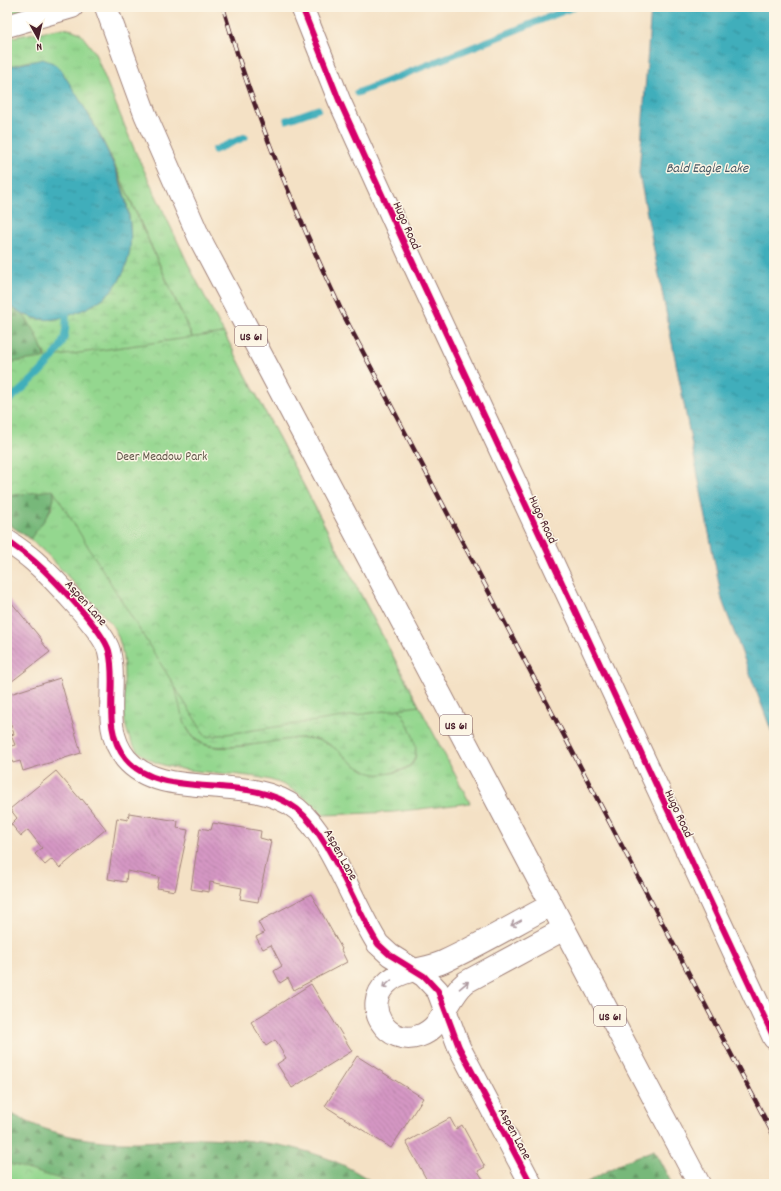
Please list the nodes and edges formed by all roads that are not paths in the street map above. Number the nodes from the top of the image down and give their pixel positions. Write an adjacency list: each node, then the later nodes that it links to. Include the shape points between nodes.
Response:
1 (72, 7): 4 (street)
2 (106, 7): 6 (street, US 61, via 150,127 200,237)
3 (302, 7): 10 (street, Hugo Road, via 336,93 408,252)
4 (7, 26)
5 (7, 541): 8 (street, Aspen Lane, via 35,562 104,637 110,656 113,734 120,751 130,764 147,776 158,779 247,789 274,796 302,813 318,833 378,944 390,955)
6 (551, 905): 7 (street, US 61); 8 (street, one-way to 8, via 446,960)
7 (564, 929): 9 (street, one-way to 7, via 459,989 470,980); 12 (street, US 61)
8 (416, 970): 9 (street, Aspen Lane, via 434,986); 9 (street, one-way to 9, via 394,978 382,987 377,1004 381,1024 388,1032 398,1036 419,1037 432,1029)
9 (446, 1010): 11 (street, Aspen Lane, via 459,1047)
10 (774, 1038)
11 (531, 1184)
12 (699, 1184)

